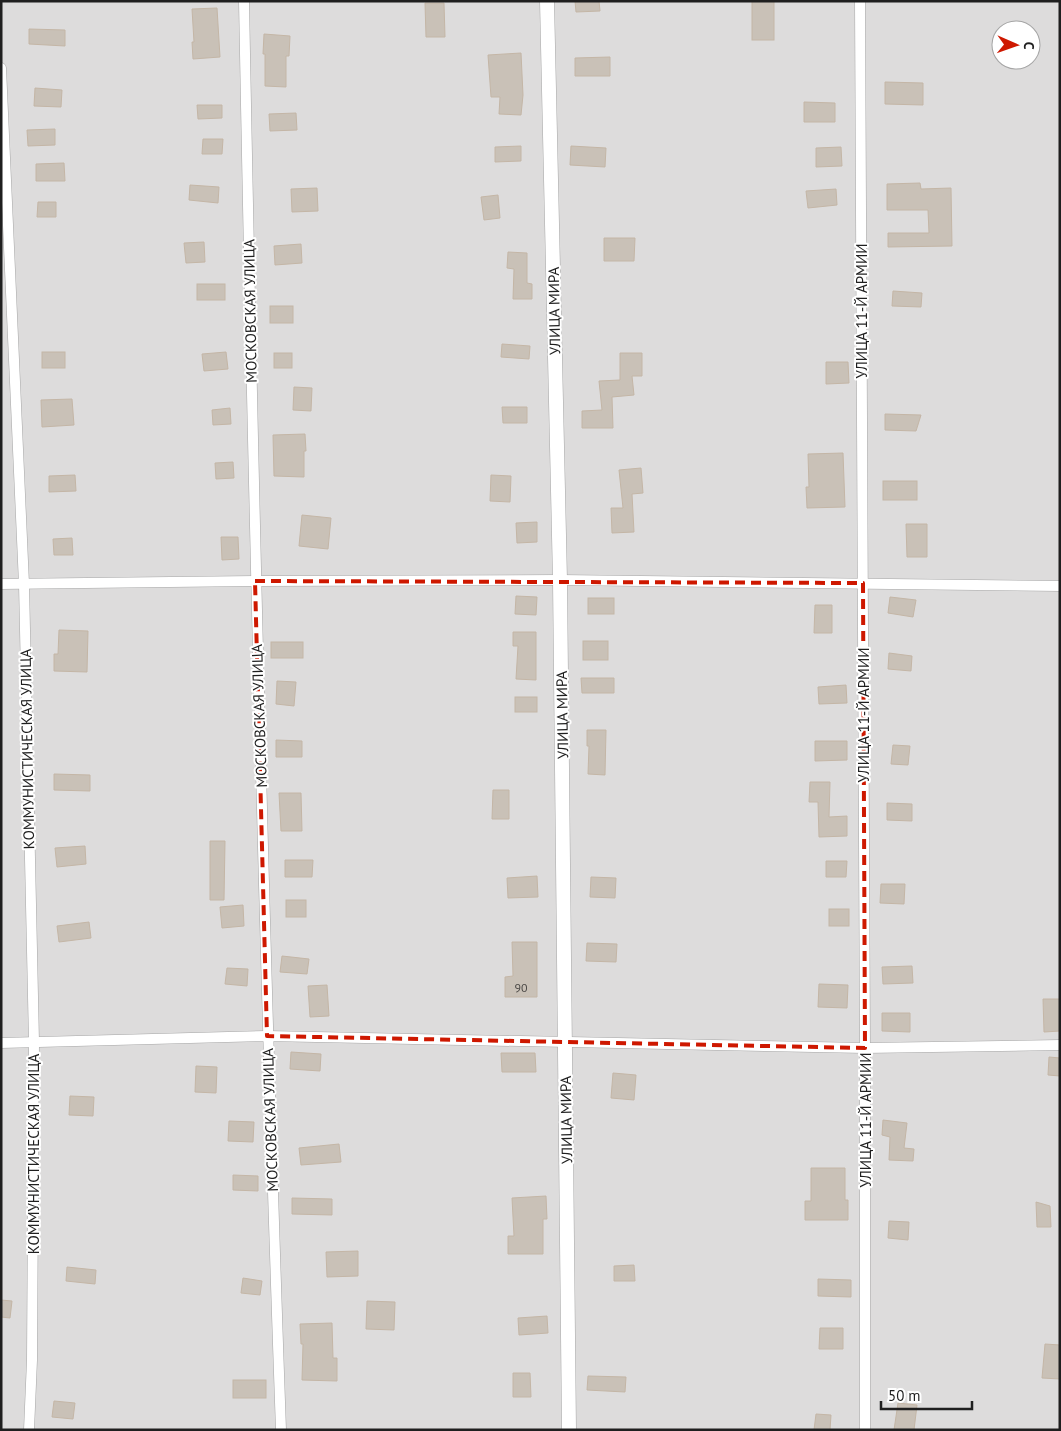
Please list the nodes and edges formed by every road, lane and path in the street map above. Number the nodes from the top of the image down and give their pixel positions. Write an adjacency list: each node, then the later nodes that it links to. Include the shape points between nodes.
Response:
1 (244, 1): 6 (street, МОСКОВСКАЯ УЛИЦА)
2 (547, 1): 5 (street, УЛИЦА МИРА)
3 (860, 1): 7 (street, УЛИЦА 11-Й АРМИИ)
4 (1, 68): 9 (street, КОММУНИСТИЧЕСКАЯ УЛИЦА)
5 (560, 580): 6 (street); 7 (street); 12 (street, УЛИЦА МИРА)
6 (255, 581): 9 (street); 11 (street, МОСКОВСКАЯ УЛИЦА)
7 (863, 583): 10 (street); 16 (street, УЛИЦА 11-Й АРМИИ)
8 (1, 584): 9 (street)
9 (24, 584): 13 (street, КОММУНИСТИЧЕСКАЯ УЛИЦА)
10 (1060, 586)
11 (267, 1036): 12 (street); 13 (street); 18 (street, МОСКОВСКАЯ УЛИЦА)
12 (566, 1041): 16 (street); 19 (street, УЛИЦА МИРА)
13 (34, 1042): 14 (street); 17 (street, КОММУНИСТИЧЕСКАЯ УЛИЦА)
14 (1, 1043)
15 (1060, 1045): 16 (street)
16 (865, 1048): 20 (street, УЛИЦА 11-Й АРМИИ)
17 (29, 1430)
18 (281, 1430)
19 (569, 1430)
20 (865, 1430)

